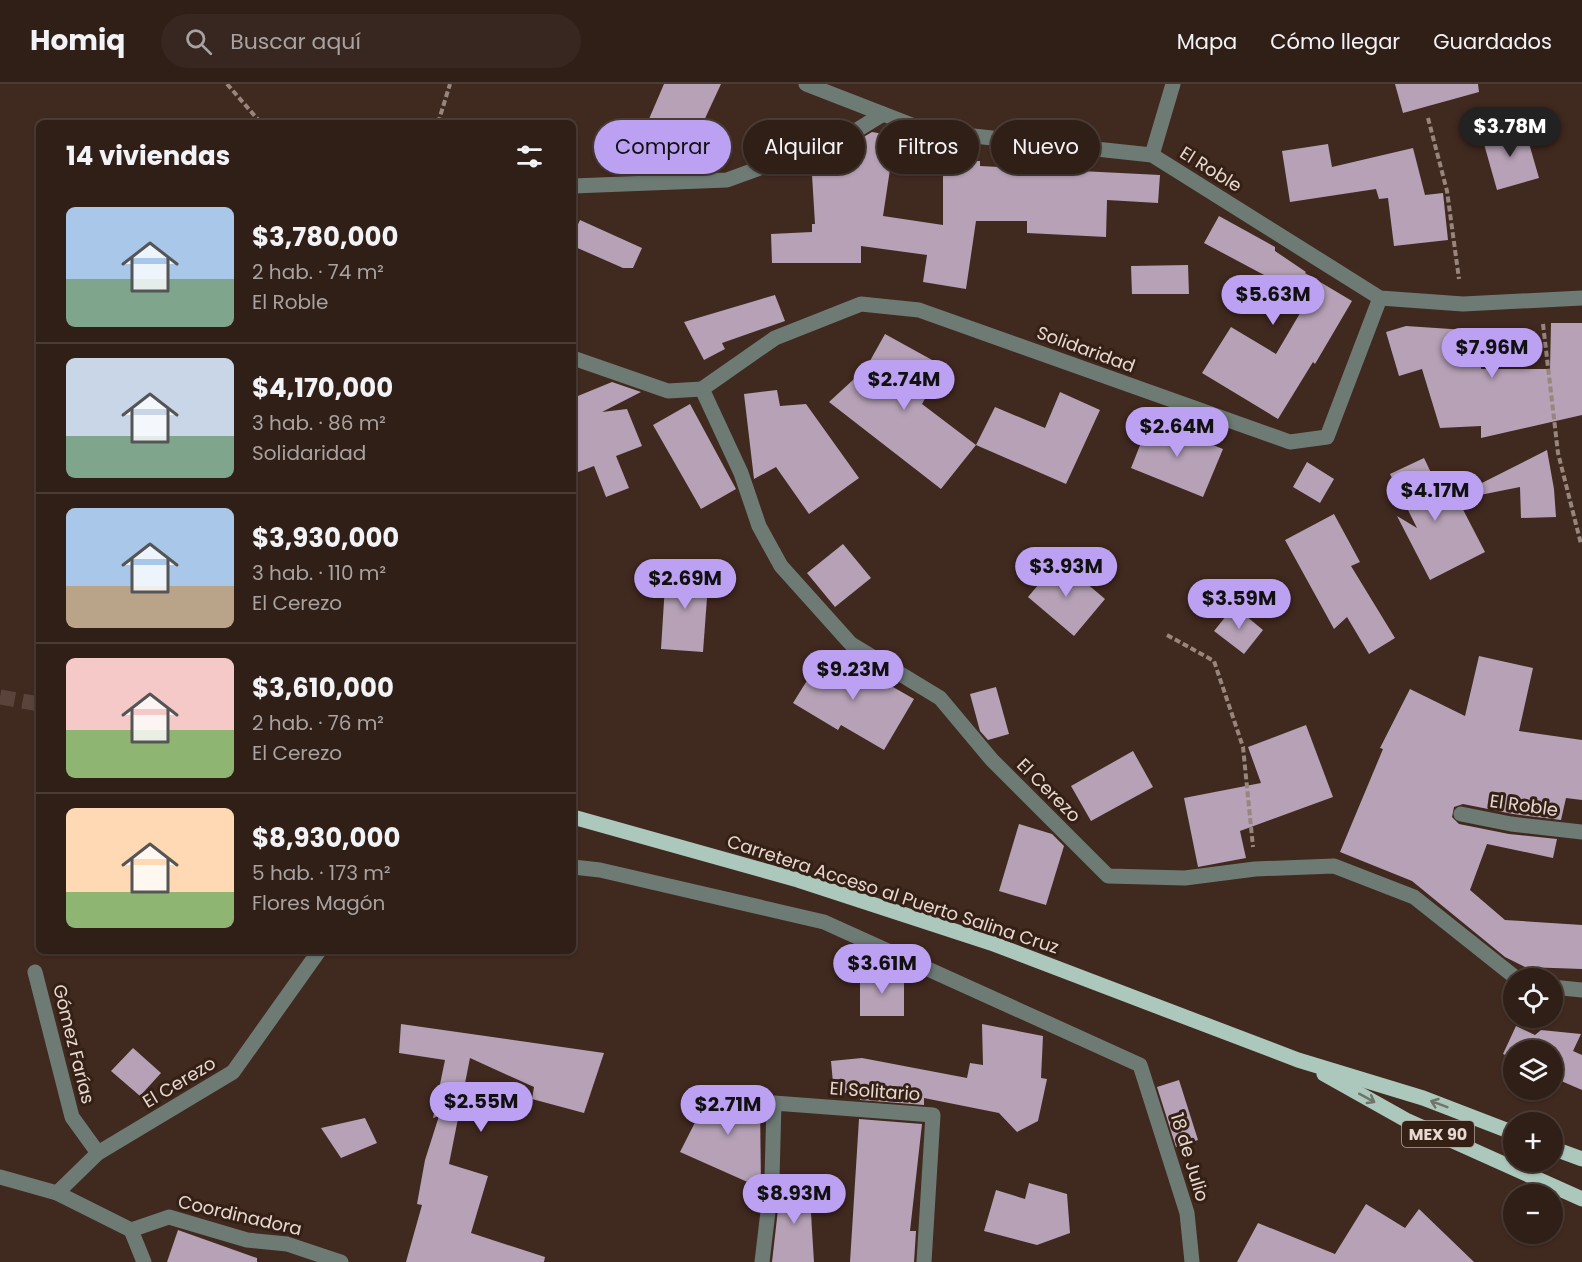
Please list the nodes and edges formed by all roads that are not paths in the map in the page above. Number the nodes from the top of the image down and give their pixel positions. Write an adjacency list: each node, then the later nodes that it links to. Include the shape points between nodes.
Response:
1 (806, 84): 3 (street, El Roble)
2 (1173, 84): 4 (street)
3 (883, 114): 4 (street, El Roble, via 927,131); 5 (street, via 820,146 728,180)
4 (1152, 155): 6 (street, El Roble)
5 (576, 186)
6 (1380, 298): 7 (street, El Roble, via 1463,304); 9 (street, Solidaridad, via 1327,436 1290,442 919,310 861,304 775,338)
7 (1582, 298)
8 (576, 359): 9 (street, via 668,391)
9 (702, 388): 15 (street, El Cerezo, via 741,473 759,526 781,566 851,644 940,698 992,760 1108,876 1185,878 1255,869 1334,866 1414,897)
10 (1461, 814): 12 (street, El Roble)
11 (576, 818): 19 (main road, Carretera Acceso al Puerto Salina Cruz / MEX 90, via 798,879 992,943)
12 (1582, 832)
13 (576, 867): 32 (street, 18 de Julio, via 824,922 1140,1065 1187,1213)
14 (317, 954): 22 (street, El Cerezo, via 233,1072)
15 (1503, 968)
16 (35, 972): 22 (street, Gómez Farías, via 72,1117)
17 (1563, 988): 18 (street)
18 (1582, 990)
19 (1298, 1059): 20 (main road, Carretera Acceso al Puerto Salina Cruz / MEX 90, one-way to 19, via 1423,1098); 26 (main road, Carretera Acceso al Puerto Salina Cruz / MEX 90, one-way to 26, via 1406,1120)
20 (1503, 1129)
21 (1563, 1152): 23 (main road)
22 (98, 1153): 25 (street, El Cerezo)
23 (1582, 1160)
24 (0, 1176): 25 (street)
25 (57, 1193): 27 (street)
26 (1582, 1199)
27 (131, 1230): 28 (street); 29 (street, Coordinadora, via 169,1217 247,1239 287,1244)
28 (144, 1262)
29 (340, 1262)
30 (762, 1262): 31 (street, El Solitario, via 772,1178 774,1103 933,1115)
31 (924, 1262)
32 (1192, 1262)

